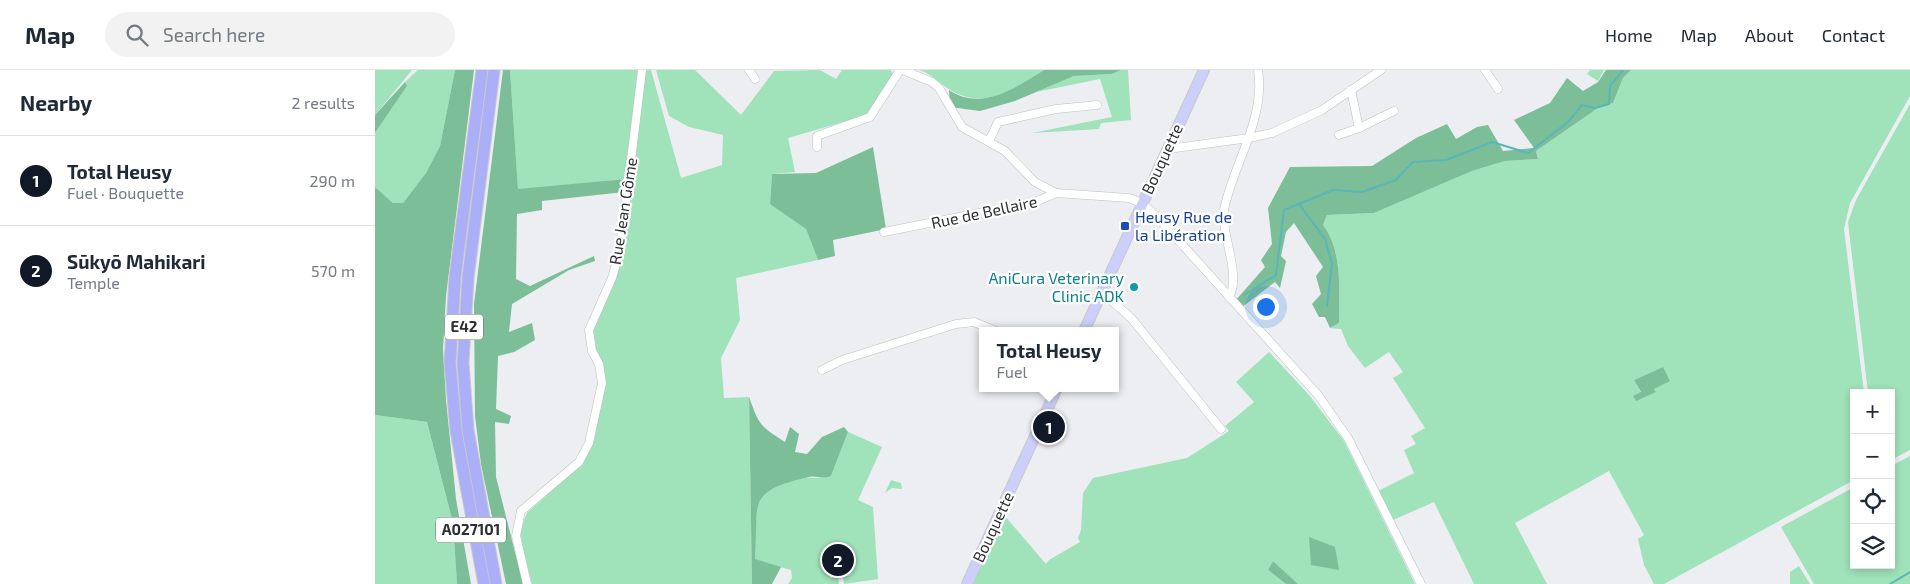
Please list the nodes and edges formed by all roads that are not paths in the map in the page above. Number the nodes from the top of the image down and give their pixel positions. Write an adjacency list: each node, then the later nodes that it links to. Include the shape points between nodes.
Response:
1 (482, 70): 31 (highway, E42, via 451,326 452,397)
2 (494, 70): 34 (highway, E42, via 468,278 463,364 468,430)
3 (642, 70): 35 (street, Rue Jean Gôme, via 620,250 589,330 602,383 589,443 579,462 521,511 516,536)
4 (749, 70): 10 (street)
5 (901, 70): 18 (street, via 932,82 962,127); 19 (street, via 870,117 817,136)
6 (1204, 70): 20 (main road, Bouquette)
7 (1257, 70): 17 (street, via 1259,81)
8 (1381, 70): 12 (street)
9 (1485, 70): 11 (street)
10 (755, 79)
11 (1497, 89)
12 (1351, 90): 15 (street); 17 (street, via 1297,124)
13 (1097, 105): 18 (street, via 1056,109 997,122)
14 (1394, 111): 15 (street)
15 (1359, 128): 16 (street)
16 (1339, 135)
17 (1249, 138): 20 (street); 25 (street, via 1224,212 1233,284)
18 (989, 141): 21 (street, via 1005,151 1035,182)
19 (817, 147)
20 (1168, 149): 22 (main road, Bouquette)
21 (1056, 193): 22 (street, Rue de Bellaire, via 1129,198); 23 (street, Rue de Bellaire, via 1035,202)
22 (1142, 203): 24 (main road, Bouquette); 25 (street)
23 (883, 232)
24 (1102, 292): 27 (main road, Bouquette); 30 (street, via 1132,319)
25 (1229, 297): 37 (street, via 1318,395 1348,438)
26 (986, 327): 28 (street, via 974,322 956,324 842,360)
27 (1086, 327)
28 (822, 370)
29 (1055, 392): 36 (main road, Bouquette)
30 (1221, 429)
31 (464, 476): 32 (highway, A027101); 33 (highway, E42)
32 (480, 584)
33 (485, 584)
34 (496, 584)
35 (527, 584)
36 (967, 584)
37 (1421, 584)

